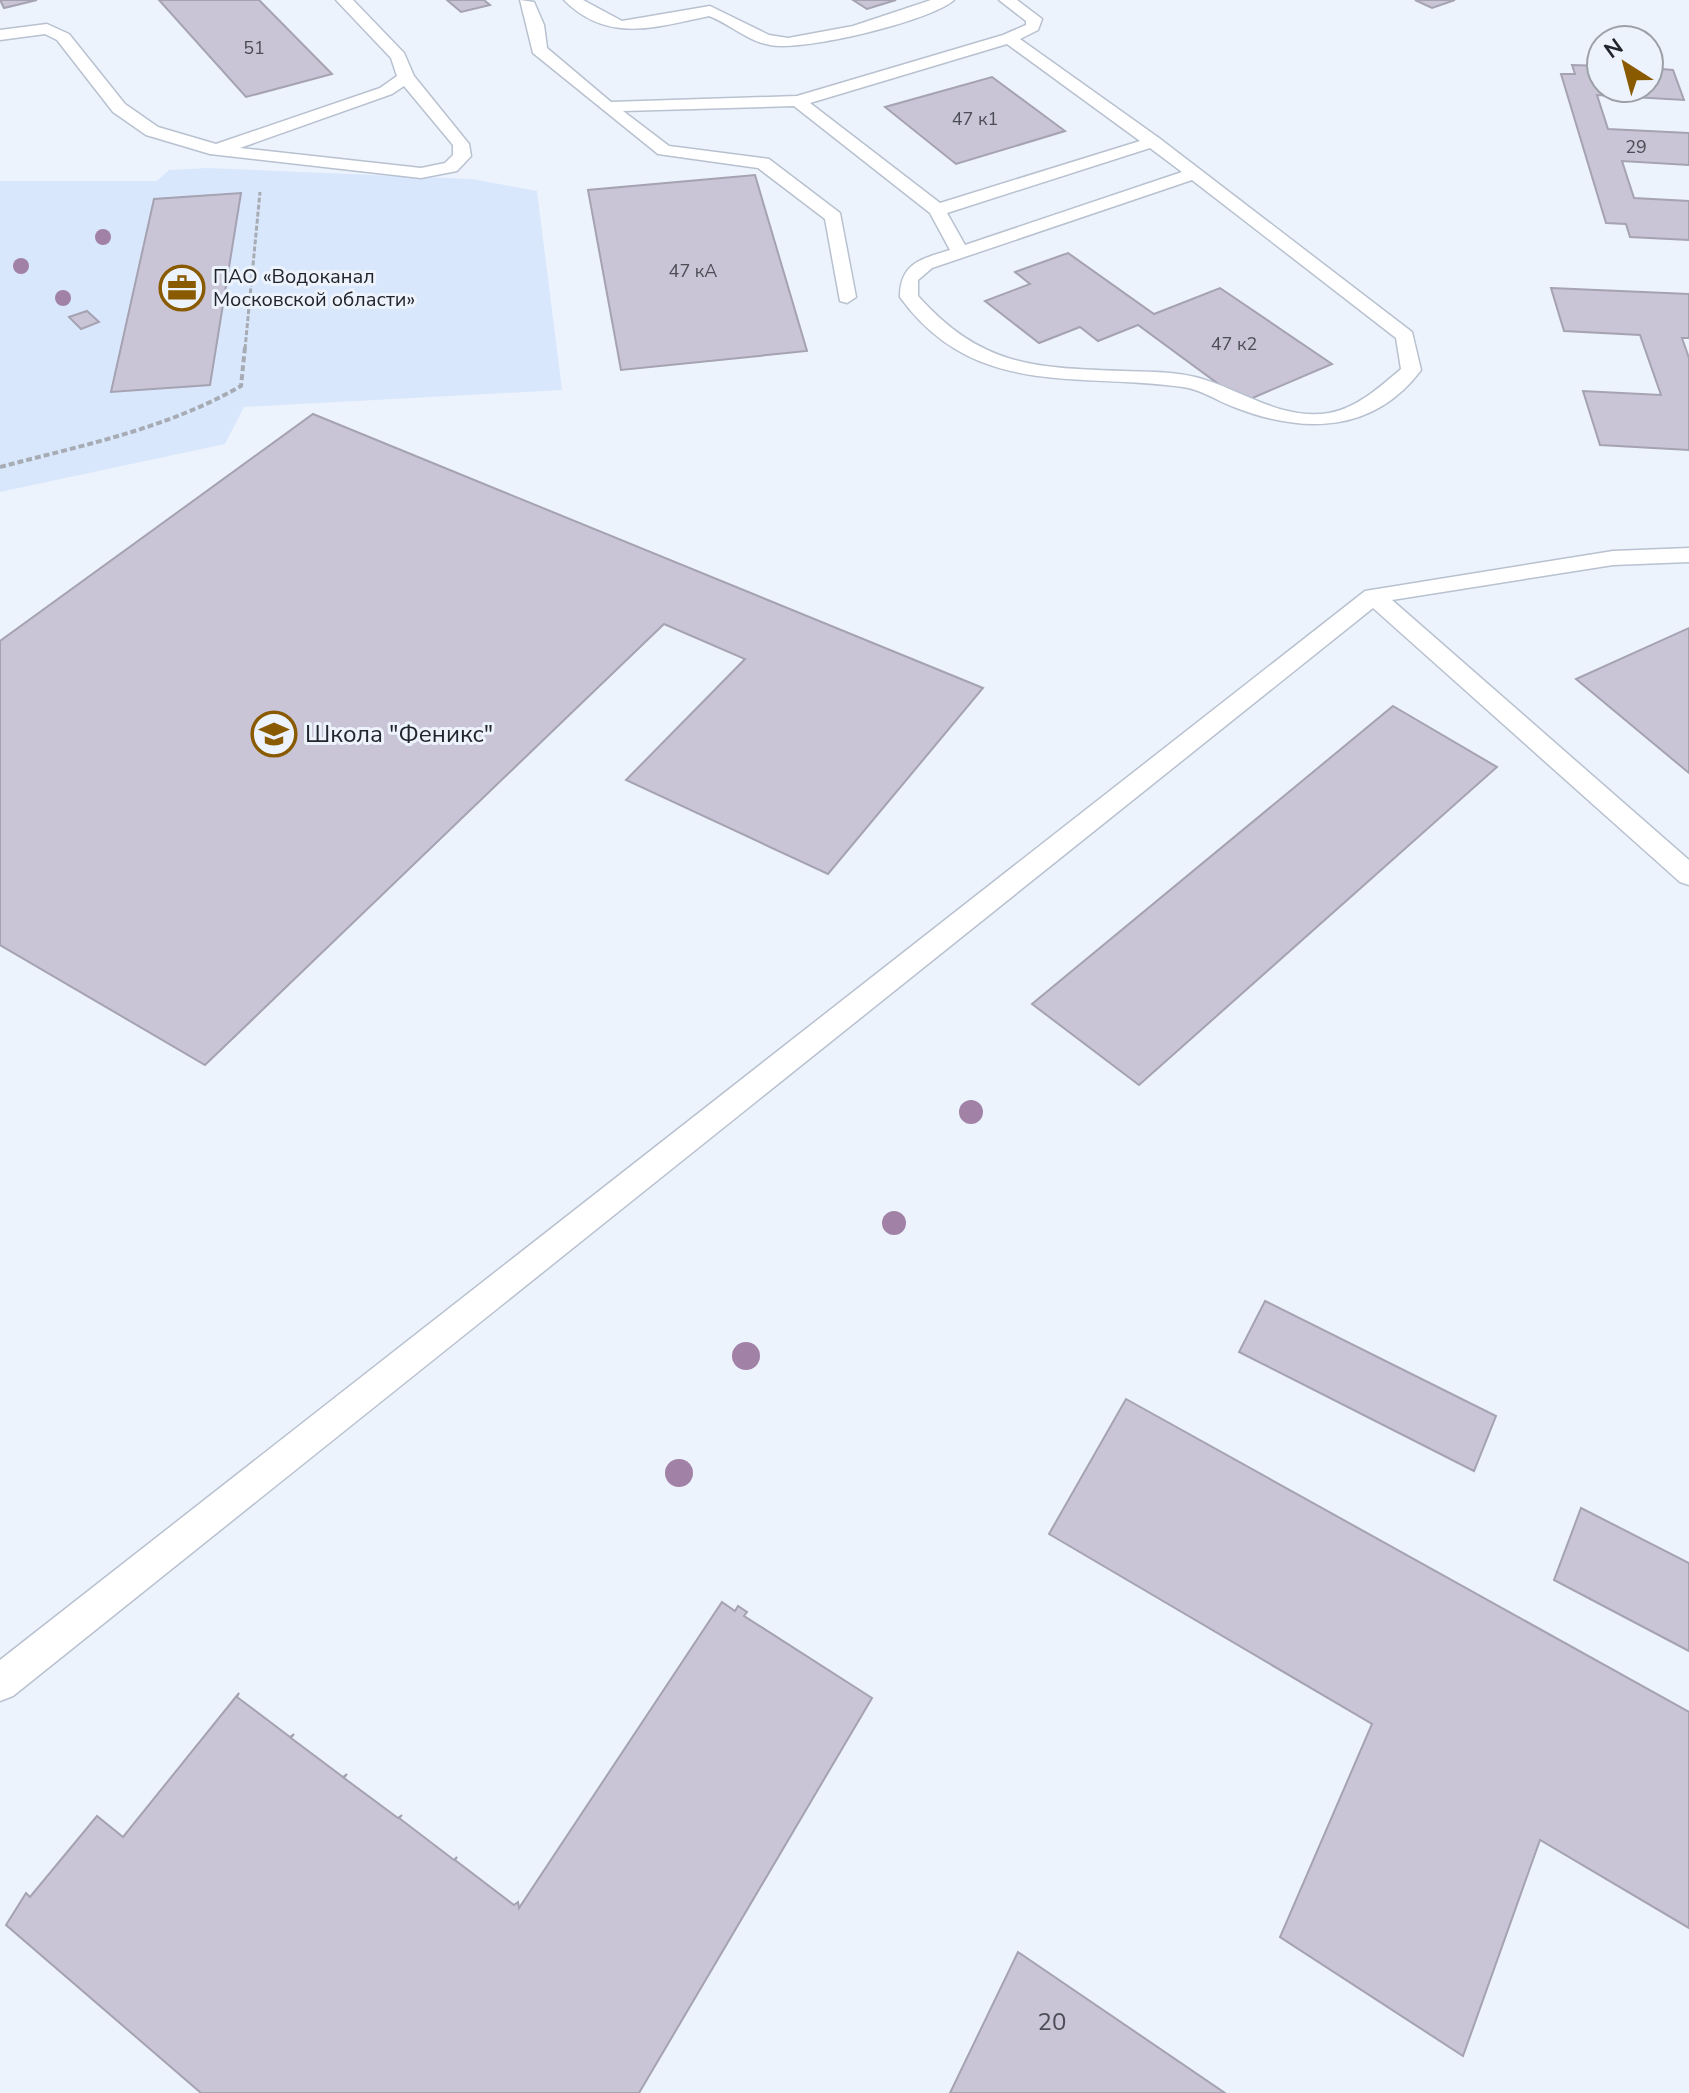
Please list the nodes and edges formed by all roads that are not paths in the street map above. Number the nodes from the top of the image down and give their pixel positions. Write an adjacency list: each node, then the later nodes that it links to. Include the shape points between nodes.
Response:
1 (344, 0): 10 (lane, via 398,56)
2 (549, 0): 7 (lane)
3 (559, 0): 4 (lane)
4 (570, 0): 5 (lane, via 619,26 710,11 783,44)
5 (946, 0)
6 (1007, 0): 9 (lane, via 1034,19 1033,27)
7 (525, 1): 12 (lane, via 539,50)
8 (0, 35): 14 (lane, via 47,29 63,37 119,108 152,131)
9 (1009, 38): 11 (lane); 13 (lane)
10 (406, 77): 14 (lane, via 386,91); 14 (lane, via 461,144 462,156 451,167 421,173)
11 (798, 101): 12 (lane); 16 (lane)
12 (607, 107): 18 (lane, via 664,150 763,163 834,217)
13 (1153, 142): 15 (lane); 16 (lane)
14 (216, 150)
15 (1194, 174): 17 (lane); 17 (lane, via 1405,336 1411,370 1388,392 1346,418 1294,422 1188,381 1066,377 1006,367 951,340 909,297 909,279 925,264)
16 (937, 210): 17 (lane)
17 (960, 252)
18 (847, 297)
19 (1689, 555): 20 (lane, via 1613,558)
20 (1373, 596): 21 (lane); 22 (lane)
21 (1689, 875)
22 (0, 1683)

